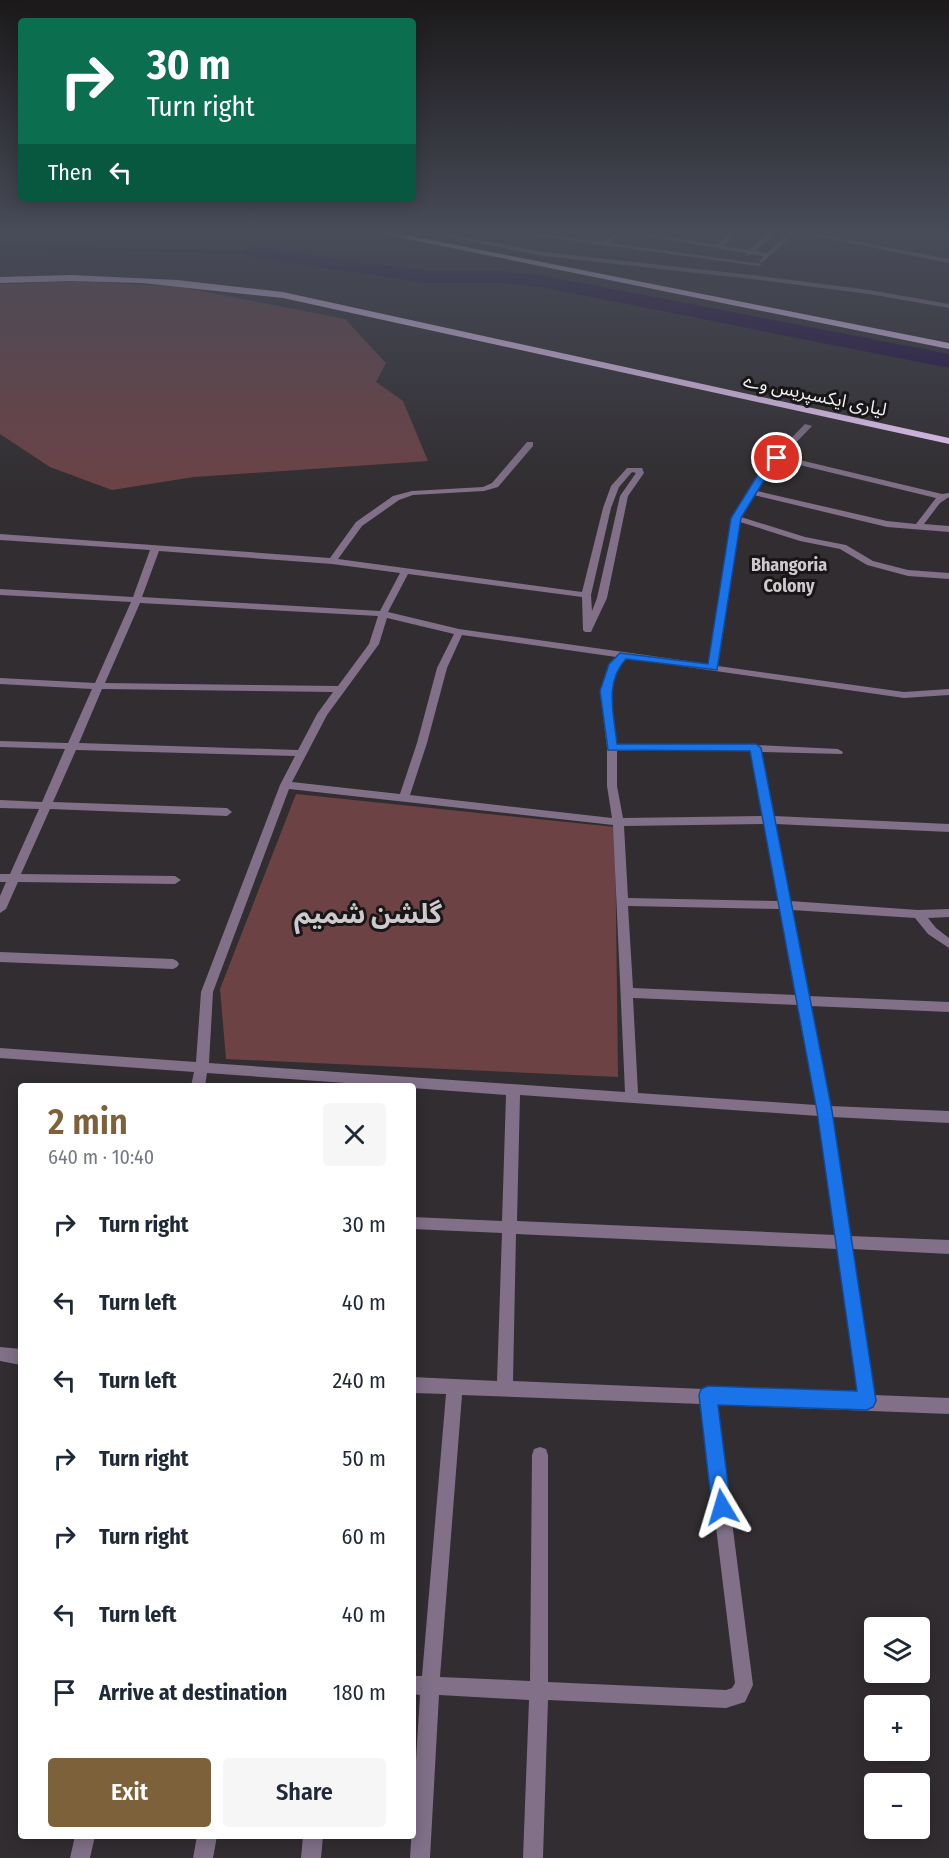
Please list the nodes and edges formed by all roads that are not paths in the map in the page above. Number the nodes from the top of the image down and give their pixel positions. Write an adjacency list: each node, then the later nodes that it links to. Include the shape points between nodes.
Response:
1 (400, 321): 5 (highway, لیاری ایکسپریس وے)
2 (822, 321): 3 (highway)
3 (949, 346)
4 (808, 426): 7 (street)
5 (949, 441)
6 (530, 444): 15 (street, via 495,485 396,498 359,525)
7 (777, 458): 8 (street); 9 (street)
8 (752, 492): 10 (street); 11 (street, via 886,524)
9 (946, 495): 11 (street)
10 (736, 518): 17 (street, via 803,540 843,547 870,563 908,573); 24 (street)
11 (919, 525): 12 (street)
12 (949, 528)
13 (0, 537): 14 (street)
14 (156, 547): 15 (street); 20 (street)
15 (332, 561): 16 (street)
16 (405, 571): 19 (street); 21 (street)
17 (949, 576)
18 (0, 592): 20 (street)
19 (586, 596): 19 (street, via 610,496 630,470 639,470 624,496 602,598 588,630)
20 (137, 599): 21 (street); 26 (street)
21 (383, 614): 22 (street); 27 (street, via 374,644)
22 (459, 632): 23 (street); 36 (street, via 442,668)
23 (623, 655): 24 (street); 31 (street, via 615,664 605,691)
24 (713, 668): 28 (street, via 904,695)
25 (0, 681): 26 (street)
26 (98, 687): 27 (street); 30 (street)
27 (340, 689): 34 (street)
28 (949, 692)
29 (0, 744): 30 (street)
30 (72, 744): 34 (street); 38 (street)
31 (612, 747): 32 (street); 41 (street, via 612,786)
32 (756, 748): 33 (street); 40 (street)
33 (838, 752)
34 (301, 753): 35 (street)
35 (285, 785): 36 (street); 58 (street, via 207,992)
36 (404, 798): 41 (street)
37 (0, 804): 38 (street)
38 (45, 806): 39 (street); 44 (street)
39 (227, 812)
40 (769, 820): 41 (street); 42 (street); 47 (street)
41 (618, 822): 46 (street)
42 (949, 828)
43 (0, 878): 44 (street)
44 (14, 878): 45 (street); 48 (street)
45 (175, 880)
46 (622, 902): 47 (street); 54 (street)
47 (786, 905): 50 (street); 55 (street)
48 (0, 909)
49 (949, 913): 50 (street)
50 (918, 914): 51 (street)
51 (949, 944)
52 (0, 957): 53 (street)
53 (173, 964)
54 (627, 993): 55 (street); 63 (street)
55 (804, 999): 56 (street); 64 (street)
56 (949, 1007)
57 (0, 1053): 58 (street)
58 (202, 1067): 59 (street); 60 (street)
59 (199, 1083)
60 (371, 1083)
61 (416, 1085): 62 (street)
62 (513, 1089): 63 (street); 67 (street)
63 (633, 1098): 64 (street)
64 (824, 1111): 65 (street); 68 (street)
65 (949, 1117)
66 (416, 1223): 67 (street)
67 (509, 1227): 68 (street); 74 (street)
68 (844, 1242): 69 (street); 76 (street)
69 (949, 1247)
70 (0, 1354): 71 (street)
71 (18, 1357)
72 (416, 1385): 73 (street)
73 (455, 1386): 74 (street); 79 (street)
74 (505, 1388): 75 (street)
75 (708, 1395): 76 (street); 80 (street, via 744,1684 738,1695 726,1699)
76 (867, 1401): 77 (street)
77 (949, 1406)
78 (540, 1455): 80 (street)
79 (421, 1686): 80 (street); 87 (street)
80 (539, 1691): 88 (street)
81 (84, 1839): 84 (street)
82 (206, 1839): 85 (street)
83 (313, 1839): 86 (street)
84 (80, 1858)
85 (203, 1858)
86 (311, 1858)
87 (420, 1858)
88 (533, 1858)

